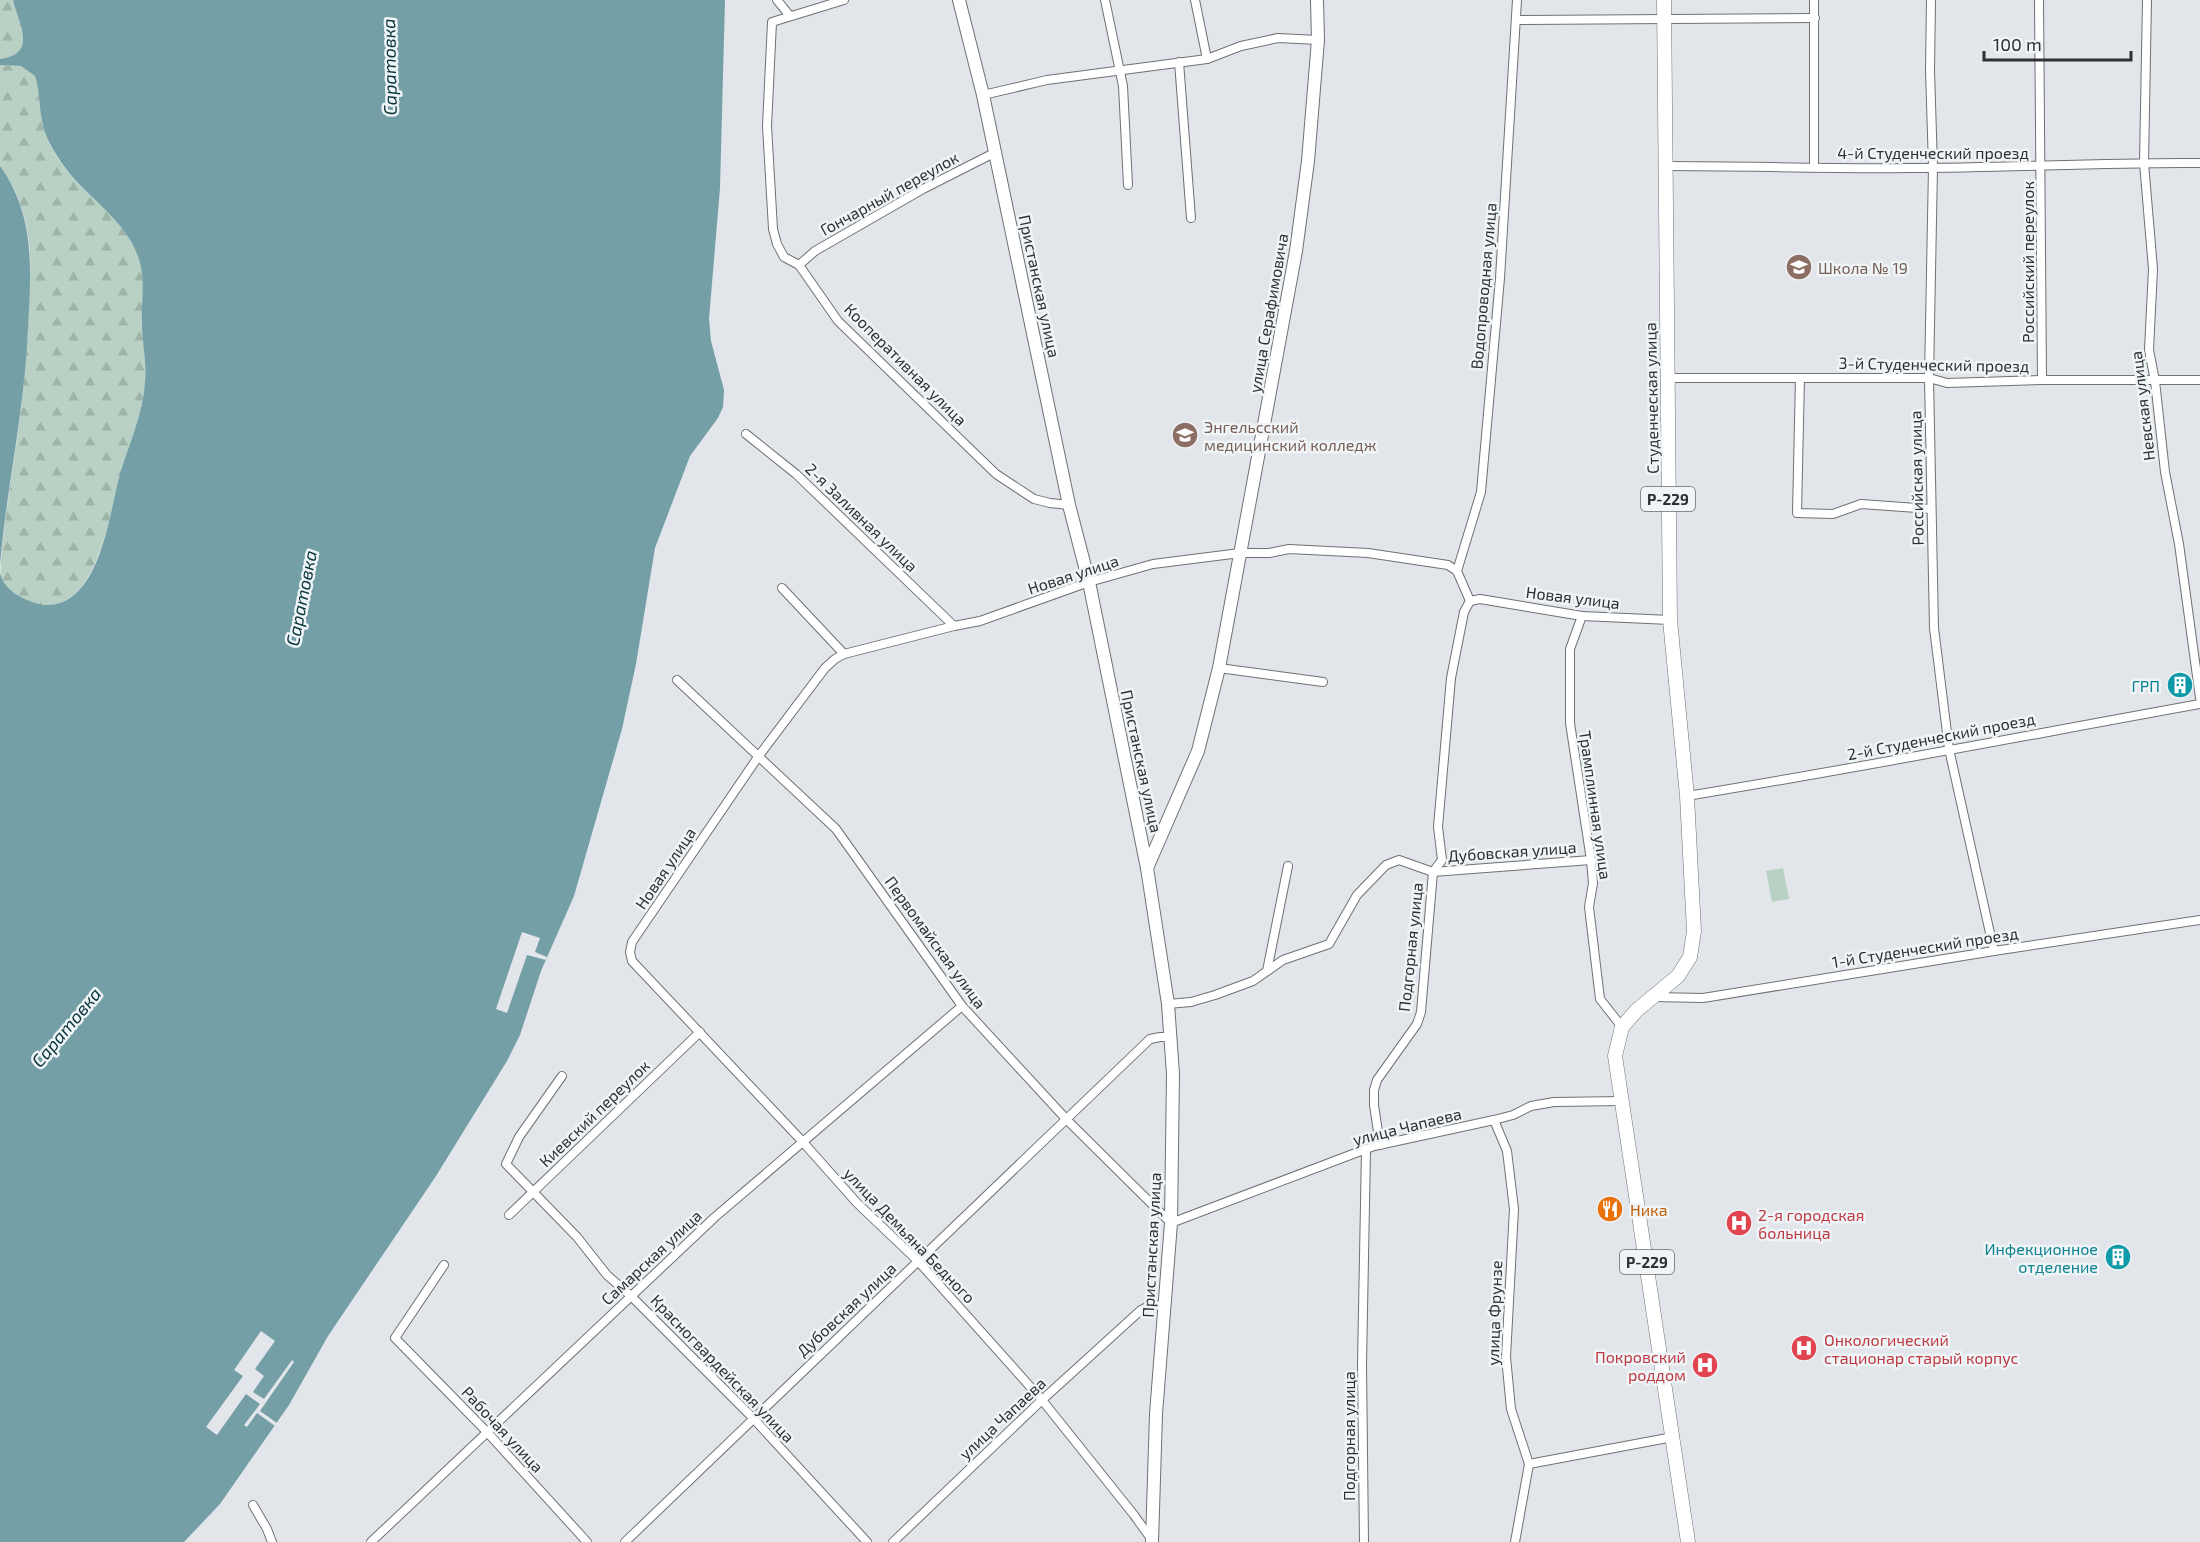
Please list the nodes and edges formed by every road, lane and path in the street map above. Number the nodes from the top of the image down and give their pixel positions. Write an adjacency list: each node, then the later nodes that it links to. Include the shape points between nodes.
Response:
1 (777, 0): 13 (street)
2 (844, 0): 13 (street)
3 (959, 0): 21 (street, Пристанская улица)
4 (1105, 0): 20 (street)
5 (1195, 0): 18 (street)
6 (1317, 0): 17 (street, улица Серафимовича)
7 (1517, 0): 16 (street, Водопроводная улица)
8 (1664, 0): 15 (main road, Студенческая улица / Р-229)
9 (1814, 0): 14 (street)
10 (1931, 0): 27 (street, Российская улица)
11 (2039, 0): 28 (street, Российский переулок)
12 (2147, 0): 23 (street, Невская улица)
13 (790, 16): 31 (street, Кооперативная улица, via 772,21 767,126 773,230 784,256)
14 (1815, 18): 15 (street); 26 (street)
15 (1664, 19): 16 (street); 25 (main road, Студенческая улица / Р-229)
16 (1517, 20): 42 (street, Водопроводная улица, via 1481,492)
17 (1318, 40): 18 (street, via 1278,38); 41 (street, улица Серафимовича, via 1296,251)
18 (1207, 59): 19 (street)
19 (1179, 62): 20 (street); 30 (street)
20 (1118, 69): 21 (street); 29 (street, via 1123,86)
21 (983, 95): 22 (street, Пристанская улица)
22 (996, 152): 31 (street, Гончарный переулок, via 825,245); 39 (street, Пристанская улица)
23 (2144, 162): 24 (street, 4-й Студенческий проезд); 28 (street, 4-й Студенческий проезд); 37 (street, Невская улица, via 2153,269 2149,350)
24 (2200, 163)
25 (1666, 166): 26 (street, 4-й Студенческий проезд); 32 (main road, Студенческая улица / Р-229)
26 (1815, 167): 27 (street, 4-й Студенческий проезд)
27 (1933, 167): 28 (street, 4-й Студенческий проезд); 34 (street, Российская улица)
28 (2042, 167): 35 (street, Российский переулок)
29 (1128, 184)
30 (1191, 218)
31 (799, 265): 39 (street, Кооперативная улица, via 838,321 996,474 1034,499)
32 (1667, 378): 33 (street, 3-й Студенческий проезд); 47 (main road, Студенческая улица / Р-229)
33 (1800, 378): 34 (street, 3-й Студенческий проезд); 40 (street, via 1797,513 1833,514 1861,504)
34 (1929, 378): 35 (street, 3-й Студенческий проезд, via 1947,383); 40 (street, Российская улица)
35 (2042, 380): 37 (street, 3-й Студенческий проезд)
36 (2200, 380): 37 (street, 3-й Студенческий проезд)
37 (2155, 381): 53 (street, Невская улица)
38 (746, 434): 48 (street, 2-я Заливная улица, via 796,474)
39 (1069, 504): 43 (street, Пристанская улица)
40 (1931, 508): 55 (street, Российская улица, via 1934,627)
41 (1240, 553): 42 (street, Новая улица, via 1288,549 1368,553 1448,565); 43 (street, Новая улица, via 1153,564); 50 (street, улица Серафимовича)
42 (1457, 572): 45 (street)
43 (1089, 582): 48 (street, Новая улица, via 980,621); 60 (street, Пристанская улица)
44 (782, 588): 49 (street)
45 (1470, 601): 46 (street, Новая улица, via 1480,599); 61 (street, Подгорная улица, via 1464,612 1451,678 1438,827 1442,860)
46 (1582, 616): 47 (street, Новая улица); 58 (street, Трамплинная улица, via 1570,649 1570,723)
47 (1670, 620): 57 (main road, Студенческая улица / Р-229)
48 (954, 626): 49 (street, Новая улица)
49 (844, 654): 56 (street, Новая улица, via 825,668)
50 (1219, 668): 52 (street); 60 (street, улица Серафимовича, via 1198,751)
51 (677, 680): 56 (street, Первомайская улица)
52 (1323, 682)
53 (2200, 698)
54 (2200, 704): 55 (street, 2-й Студенческий проезд)
55 (1949, 749): 57 (street, 2-й Студенческий проезд); 63 (street, Российская улица)
56 (758, 757): 64 (street, Новая улица, via 633,942); 68 (street, Первомайская улица, via 836,829)
57 (1688, 796): 66 (main road, Студенческая улица / Р-229, via 1694,931 1690,957 1678,976)
58 (1591, 860): 61 (street, Дубовская улица); 69 (street, Трамплинная улица, via 1589,907 1599,999)
59 (1288, 866): 65 (street)
60 (1147, 868): 67 (street, Пристанская улица)
61 (1433, 872): 65 (street, Дубовская улица, via 1399,860 1386,865 1356,895 1329,944 1283,960); 77 (street, Подгорная улица, via 1421,1012 1374,1090)
62 (2200, 920): 63 (street, 1-й Студенческий проезд)
63 (1994, 951): 66 (street, 1-й Студенческий проезд, via 1703,998)
64 (632, 961): 70 (street, улица Демьяна Бедного)
65 (1267, 971): 67 (street, Дубовская улица, via 1253,981 1215,995)
66 (1654, 997): 69 (main road, Р-229)
67 (1168, 1004): 71 (street, Пристанская улица)
68 (962, 1006): 74 (street, Первомайская улица); 76 (street, Самарская улица)
69 (1622, 1027): 73 (main road, Р-229, via 1615,1056)
70 (699, 1032): 76 (street, улица Демьяна Бедного); 79 (street, Киевский переулок)
71 (1171, 1037): 74 (street, Дубовская улица, via 1150,1039); 81 (street, Пристанская улица)
72 (562, 1076): 79 (street, Красногвардейская улица, via 519,1137 506,1164)
73 (1623, 1101): 75 (street, улица Чапаева, via 1554,1102); 89 (main road, Р-229)
74 (1067, 1120): 81 (street, Первомайская улица); 82 (street, Дубовская улица)
75 (1494, 1120): 77 (street, улица Чапаева); 90 (street, улица Фрунзе, via 1507,1151 1514,1209 1506,1357 1511,1409)
76 (802, 1141): 82 (street, улица Демьяна Бедного, via 857,1203); 84 (street, Самарская улица)
77 (1380, 1145): 78 (street, улица Чапаева)
78 (1366, 1150): 81 (street, улица Чапаева); 99 (street, Подгорная улица)
79 (533, 1193): 80 (street, Киевский переулок); 84 (street, Красногвардейская улица)
80 (509, 1215)
81 (1171, 1223): 85 (street, Пристанская улица)
82 (918, 1261): 86 (street, улица Демьяна Бедного); 87 (street, Дубовская улица)
83 (444, 1265): 88 (street, Рабочая улица, via 395,1338)
84 (631, 1296): 87 (street, Красногвардейская улица); 88 (street, Самарская улица)
85 (1166, 1305): 86 (street, улица Чапаева, via 1141,1310); 98 (street, Пристанская улица, via 1156,1414)
86 (1042, 1400): 97 (street, улица Чапаева); 98 (street, улица Демьяна Бедного)
87 (753, 1418): 95 (street, Дубовская улица); 96 (street, Красногвардейская улица)
88 (487, 1432): 93 (street, Самарская улица); 94 (street, Рабочая улица)
89 (1673, 1437): 90 (street); 101 (main road, Р-229)
90 (1529, 1464): 100 (street, улица Фрунзе)
91 (253, 1505): 92 (street)
92 (272, 1542)
93 (371, 1542)
94 (586, 1542)
95 (625, 1542)
96 (867, 1542)
97 (892, 1542)
98 (1152, 1542)
99 (1364, 1542)
100 (1515, 1542)
101 (1688, 1542)

